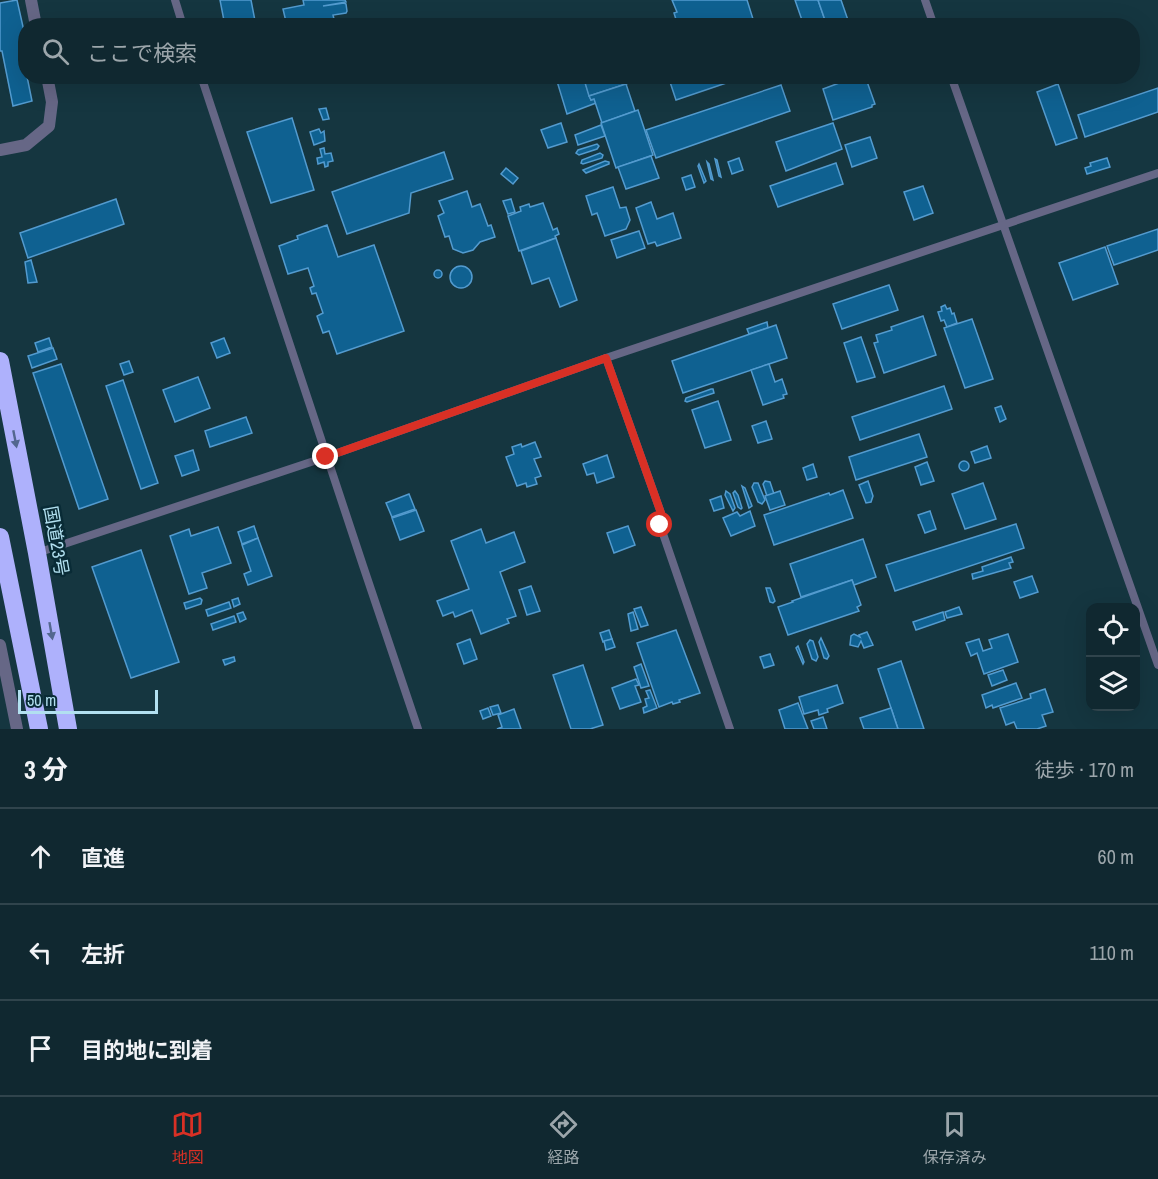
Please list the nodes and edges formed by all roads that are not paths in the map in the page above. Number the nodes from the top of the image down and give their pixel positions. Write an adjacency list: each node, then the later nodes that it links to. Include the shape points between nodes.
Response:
1 (31, 0): 4 (street)
2 (175, 0): 5 (lane)
3 (925, 0): 6 (lane)
4 (34, 18)
5 (181, 18)
6 (931, 18)
7 (49, 84): 10 (street, via 52,102 49,126 26,145)
8 (204, 84): 15 (lane)
9 (954, 84): 12 (lane)
10 (0, 150)
11 (1158, 173): 12 (lane)
12 (1002, 224): 13 (lane); 19 (lane)
13 (606, 358): 15 (lane); 24 (lane, via 661,513 660,525)
14 (0, 361): 17 (highway, 国道23号, one-way to 17)
15 (326, 457): 17 (lane); 23 (lane)
16 (0, 537): 21 (highway)
17 (37, 553): 22 (highway, 国道23号, one-way to 22)
18 (0, 645): 20 (street)
19 (1158, 665)
20 (17, 729)
21 (39, 729)
22 (68, 729)
23 (418, 729)
24 (730, 729)

